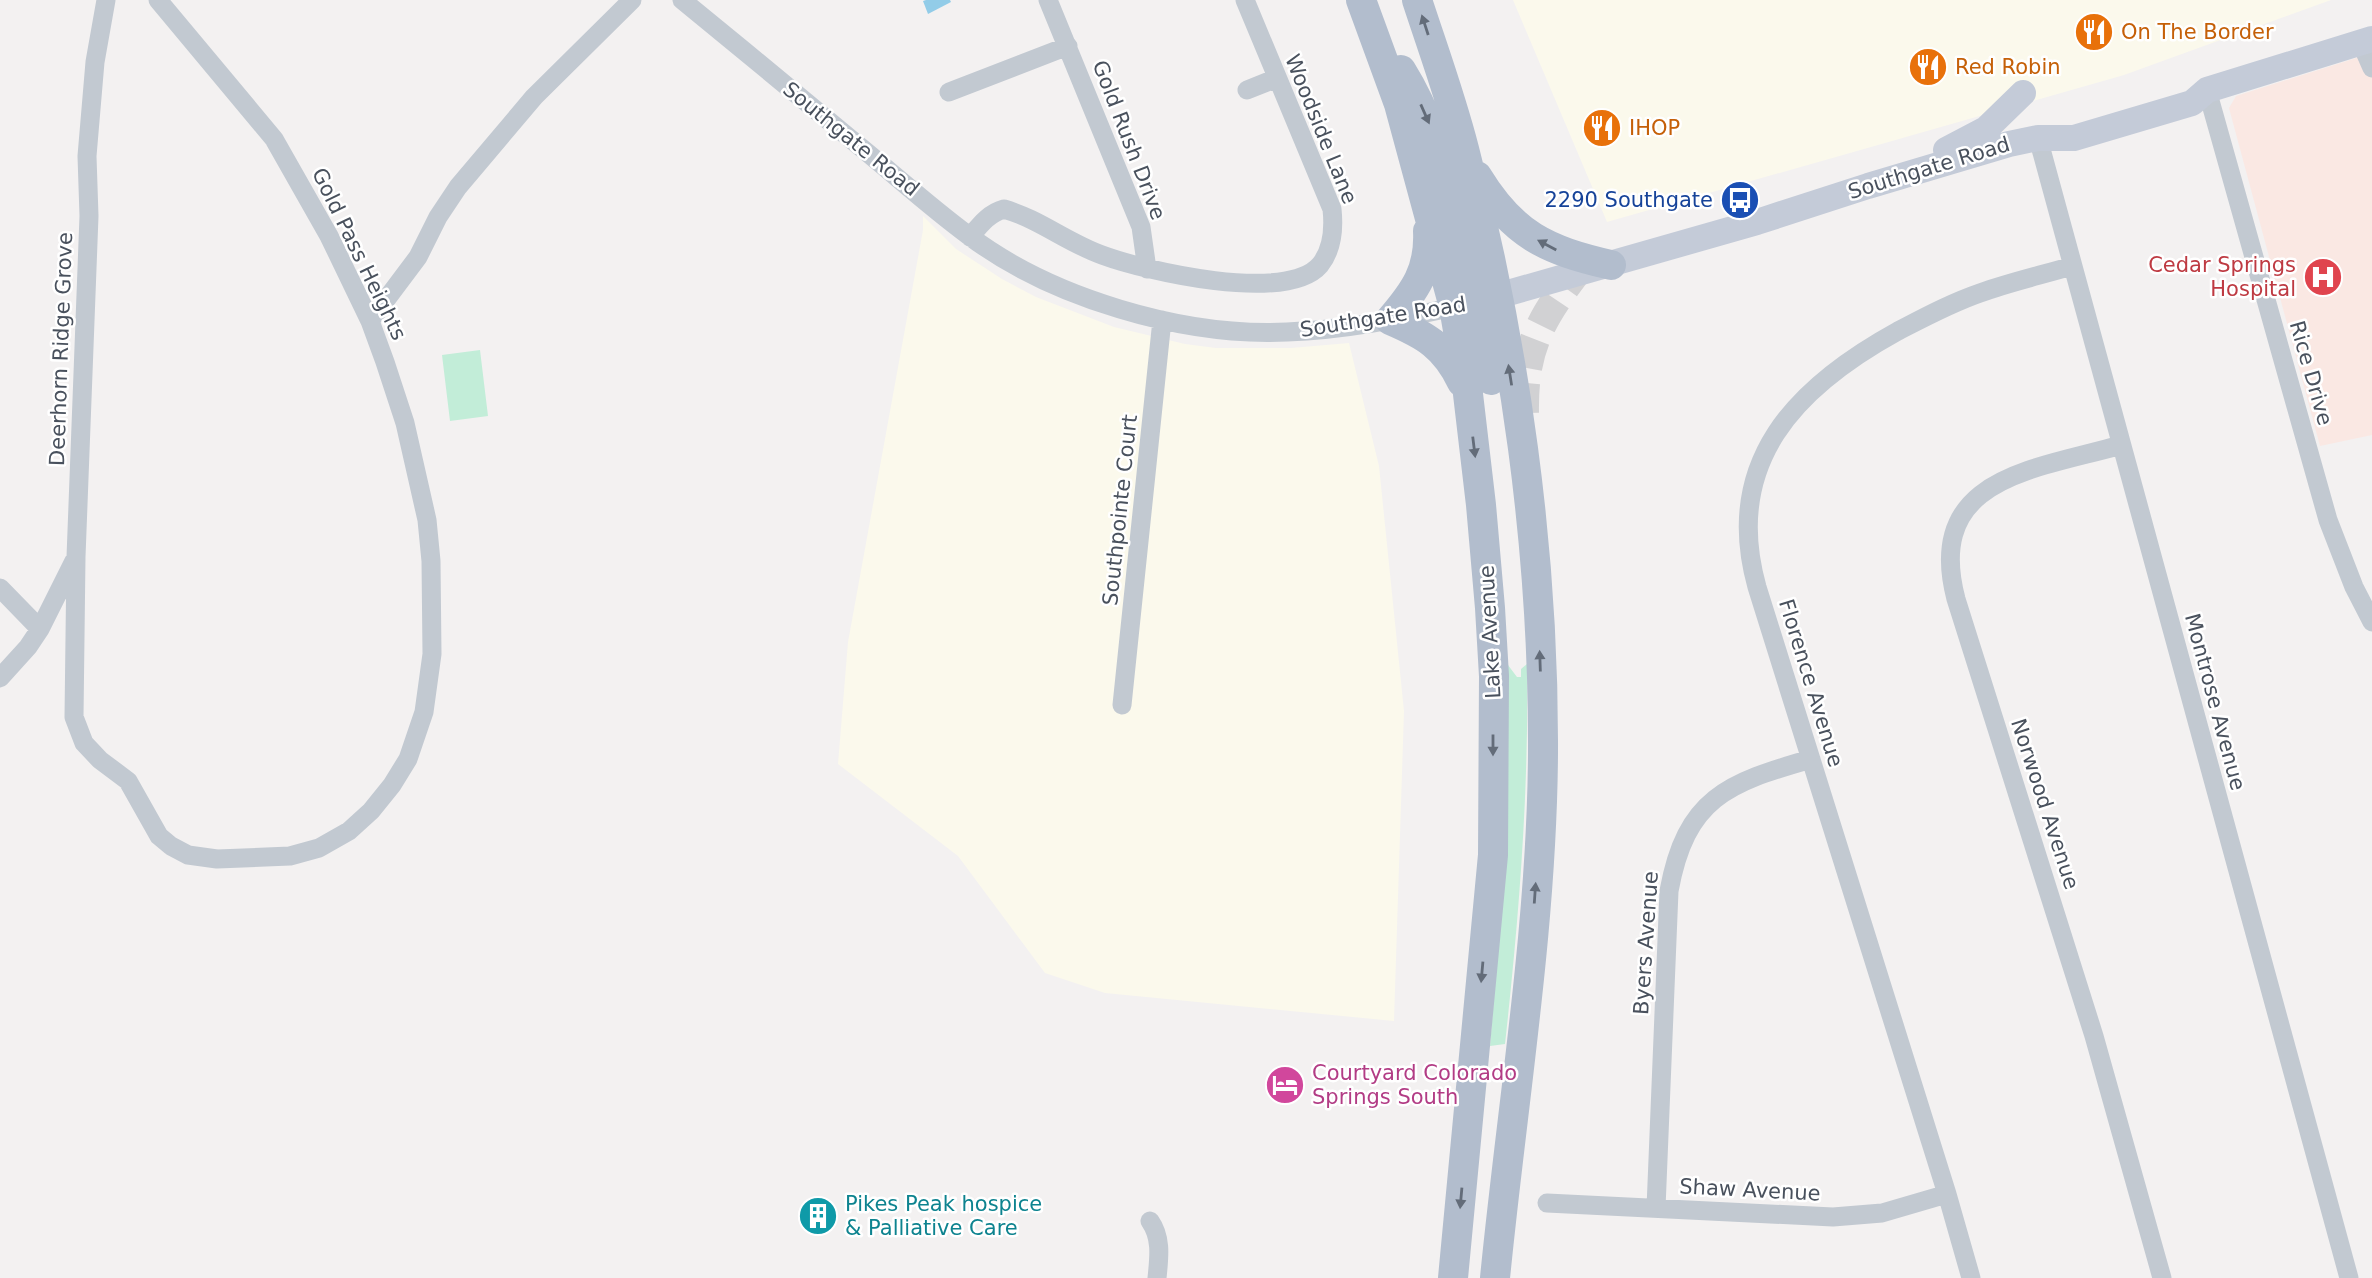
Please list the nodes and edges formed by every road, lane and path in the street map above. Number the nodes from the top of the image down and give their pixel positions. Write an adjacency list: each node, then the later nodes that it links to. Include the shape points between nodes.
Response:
1 (106, 0): 31 (street, Deerhorn Ridge Grove, via 87,156 89,216)
2 (158, 0): 28 (street, Gold Pass Heights, via 274,139 325,228)
3 (632, 0): 28 (street, via 534,97 458,187 418,257)
4 (682, 0): 21 (street, Southgate Road)
5 (1048, 0): 10 (street, Gold Rush Drive)
6 (1245, 0): 12 (street, Woodside Lane)
7 (1417, 0): 18 (main road, Lake Avenue, one-way to 7)
8 (1364, 6): 20 (main road, Lake Avenue, via 1399,104); 25 (main road, one-way to 25, via 1415,92 1433,134)
9 (2366, 41): 11 (street); 14 (street, Southgate Road)
10 (1068, 46): 15 (street); 24 (street, Gold Rush Drive, via 1142,227)
11 (2372, 68)
12 (1277, 78): 13 (street); 24 (street, Woodside Lane, via 1332,209 1332,240 1320,265 1310,274 1276,284 1228,282)
13 (1247, 90)
14 (2207, 90): 17 (street, Southgate Road, via 2189,86 2070,122); 33 (street, Rice Drive, via 2328,520)
15 (949, 92)
16 (2023, 93): 19 (street, via 1986,129)
17 (2038, 138): 19 (street, Southgate Road); 23 (street, Montrose Avenue)
18 (1467, 162): 22 (main road, one-way to 18, via 1557,250 1528,234 1492,200); 25 (main road, Lake Avenue)
19 (1888, 180): 22 (street, Southgate Road)
20 (1426, 203): 25 (main road, Lake Avenue); 27 (main road, via 1427,259 1422,277)
21 (970, 237): 24 (street, via 988,216 1004,209 1086,249); 26 (street, Southgate Road, via 1070,292)
22 (1611, 265): 25 (street, Southgate Road)
23 (2072, 266): 30 (street, Montrose Avenue); 37 (street, Florence Avenue, via 1957,302 1873,345 1810,391 1770,441 1755,481 1749,546)
24 (1147, 269)
25 (1476, 302): 27 (street, Southgate Road); 29 (main road, Lake Avenue); 44 (main road, Lake Avenue, one-way to 25, via 1530,961 1543,754 1524,466)
26 (1162, 320): 27 (street, Southgate Road, via 1286,332); 36 (street, Southpointe Court)
27 (1390, 320): 29 (main road, via 1436,345)
28 (370, 321): 31 (street, Gold Pass Heights, via 405,423 427,520 432,654 424,712 408,759 393,785 349,831 319,848 259,859 188,855 159,836 128,781 84,743 74,717)
29 (1468, 395): 43 (main road, Lake Avenue, one-way to 43, via 1494,677 1493,855)
30 (2121, 445): 46 (street, Norwood Avenue, via 1995,483 1957,522 1949,558 1956,599 2094,1036); 47 (street, Montrose Avenue)
31 (76, 557): 34 (street, Deerhorn Ridge Grove)
32 (0, 588): 34 (street)
33 (2372, 622)
34 (40, 629): 35 (street, Deerhorn Ridge Grove)
35 (0, 678)
36 (1122, 705)
37 (1811, 759): 38 (street, Florence Avenue); 40 (street, Byers Avenue, via 1742,781 1726,792 1697,818 1677,852 1669,891)
38 (1947, 1194): 40 (street, Shaw Avenue, via 1904,1208 1856,1216); 45 (street, Florence Avenue)
39 (1547, 1203): 40 (street, Shaw Avenue)
40 (1656, 1208)
41 (1150, 1221): 42 (street, via 1159,1241)
42 (1157, 1278)
43 (1453, 1278)
44 (1495, 1278)
45 (1971, 1278)
46 (2162, 1278)
47 (2350, 1278)

